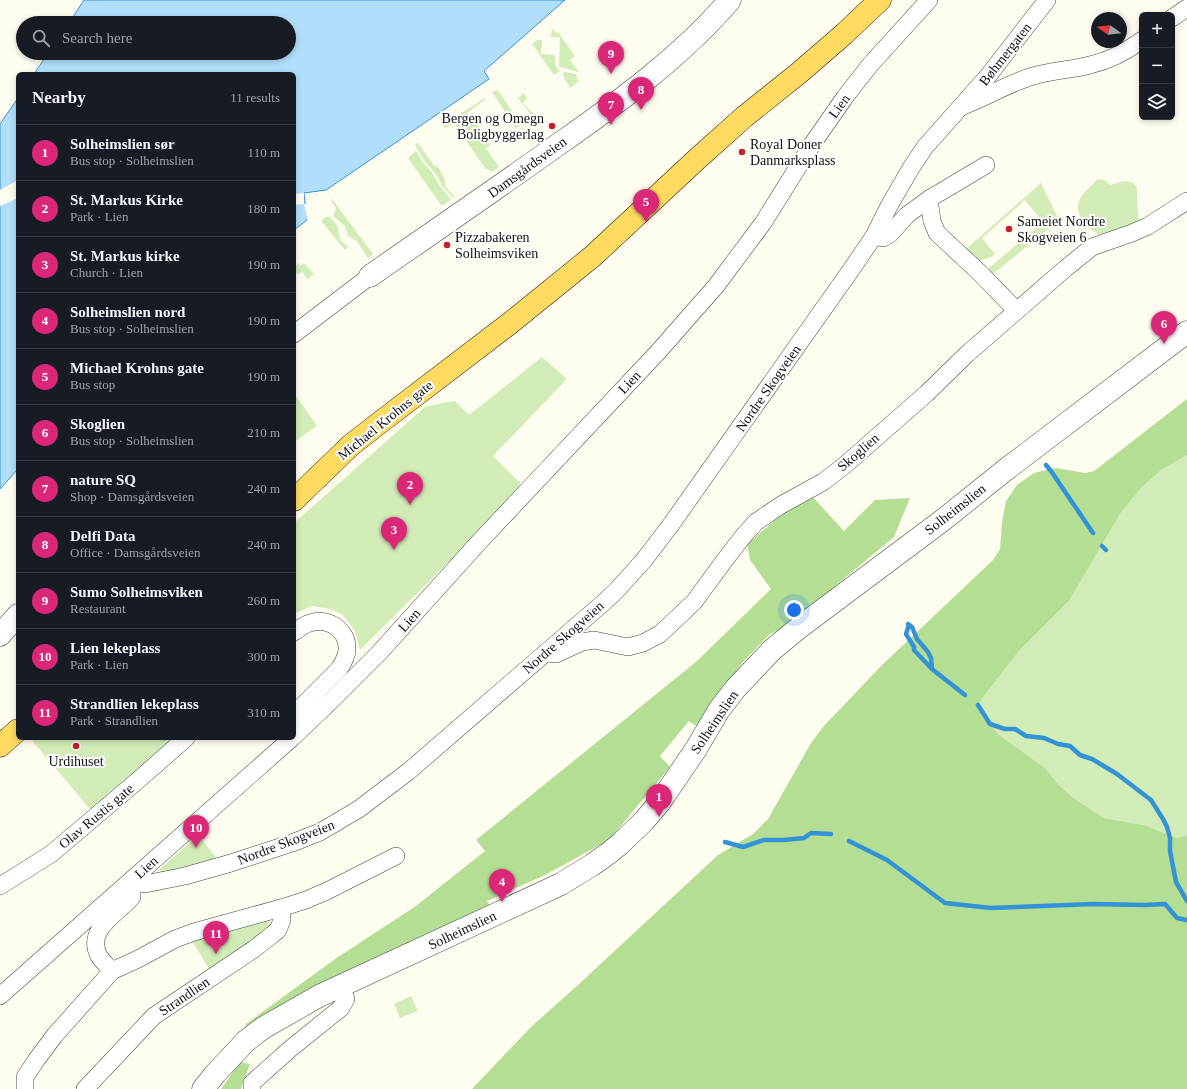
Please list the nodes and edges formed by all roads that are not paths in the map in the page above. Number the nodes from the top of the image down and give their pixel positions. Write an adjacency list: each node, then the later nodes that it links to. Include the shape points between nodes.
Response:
1 (730, 0): 13 (street, Damsgårdsveien, via 689,43 615,104)
2 (880, 0): 17 (main road, Michael Krohns gate, via 805,68 736,124 594,256 367,432)
3 (929, 0): 24 (street, Lien, via 870,65 845,97 763,223 716,286 379,653)
4 (1047, 0): 8 (street, Bøhmergaten)
5 (1187, 8): 6 (street)
6 (1175, 16)
7 (1139, 42): 8 (street, via 1091,65 1019,81)
8 (961, 107): 12 (street, Nordre Skogveien, via 925,147)
9 (986, 165): 10 (street)
10 (929, 199): 12 (street, via 907,215 890,234 883,238); 14 (street, via 932,221 937,233)
11 (1187, 201): 21 (street, Skoglien, via 1148,226 1092,247 967,354 845,465 756,522 694,602 660,634 628,647 594,640 582,642 556,654)
12 (874, 236): 21 (street, Nordre Skogveien, via 657,543 616,590)
13 (370, 276): 15 (street, Damsgårdsveien)
14 (1012, 306)
15 (296, 332)
16 (1187, 332): 33 (street, Solheimslien, via 774,649 736,688 719,710 658,805 609,853 561,884)
17 (296, 498)
18 (16, 617): 20 (street)
19 (296, 631): 22 (street, via 309,623 322,622 334,625 339,628 348,648 340,669)
20 (0, 635)
21 (545, 653): 29 (street, Nordre Skogveien, via 409,771 341,821 292,843 225,865 145,884)
22 (296, 712)
23 (16, 732): 27 (main road)
24 (296, 733)
25 (184, 740): 30 (street, Olav Rustis gate, via 51,854)
26 (289, 740): 29 (street, Lien)
27 (0, 746)
28 (396, 856): 31 (street, via 327,891)
29 (132, 880): 32 (street, via 132,897 98,932 98,952); 34 (street, Lien)
30 (0, 886)
31 (281, 908): 32 (street, via 175,939); 36 (street, Strandlien, via 282,920 272,936 154,1016)
32 (112, 971): 35 (street, via 37,1059 25,1077)
33 (340, 987): 37 (street, Solheimslien, via 263,1028 230,1056); 38 (street, via 346,999 341,1008 257,1078 252,1083)
34 (0, 996)
35 (25, 1089)
36 (85, 1089)
37 (204, 1089)
38 (252, 1089)

